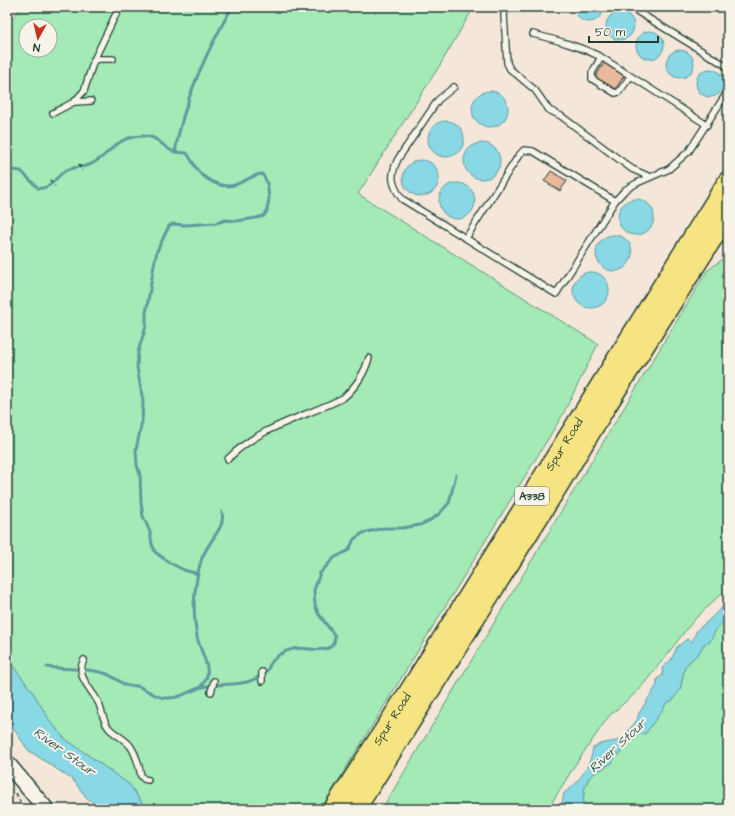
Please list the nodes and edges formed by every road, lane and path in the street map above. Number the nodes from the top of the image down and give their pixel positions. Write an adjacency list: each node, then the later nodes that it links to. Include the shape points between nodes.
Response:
1 (120, 7): 7 (lane)
2 (506, 7): 18 (lane, via 504,22 507,63 510,69 535,90 549,110 561,116 632,169)
3 (630, 7): 8 (lane)
4 (533, 34): 5 (lane, via 575,45)
5 (601, 57): 9 (lane); 9 (lane, via 592,78 615,93 619,92)
6 (113, 59): 7 (lane)
7 (94, 60): 13 (lane, via 84,91)
8 (728, 67)
9 (630, 77): 15 (lane)
10 (454, 87): 24 (lane, via 438,100 398,159 392,179 394,189 402,198)
11 (728, 91): 15 (lane)
12 (91, 101): 13 (lane)
13 (74, 102): 14 (lane)
14 (52, 113)
15 (707, 125): 18 (lane, via 680,160 669,169)
16 (79, 164): 17 (path)
17 (82, 171)
18 (650, 177): 22 (lane, via 625,190)
19 (50, 180): 21 (path)
20 (728, 182): 35 (highway, Spur Road / A338)
21 (54, 186)
22 (615, 201): 24 (lane, via 533,151 524,150); 24 (lane, via 556,294)
23 (728, 213): 36 (highway, Spur Road / A338)
24 (466, 238)
25 (369, 358): 26 (lane, via 355,387 343,398 251,439)
26 (228, 458)
27 (82, 666): 33 (lane, via 85,682 99,702 107,726 127,742 136,755 142,776)
28 (262, 672): 30 (lane)
29 (214, 681): 31 (lane)
30 (262, 681)
31 (211, 692)
32 (7, 763): 34 (main road)
33 (148, 780)
34 (39, 807)
35 (334, 809)
36 (355, 809)

